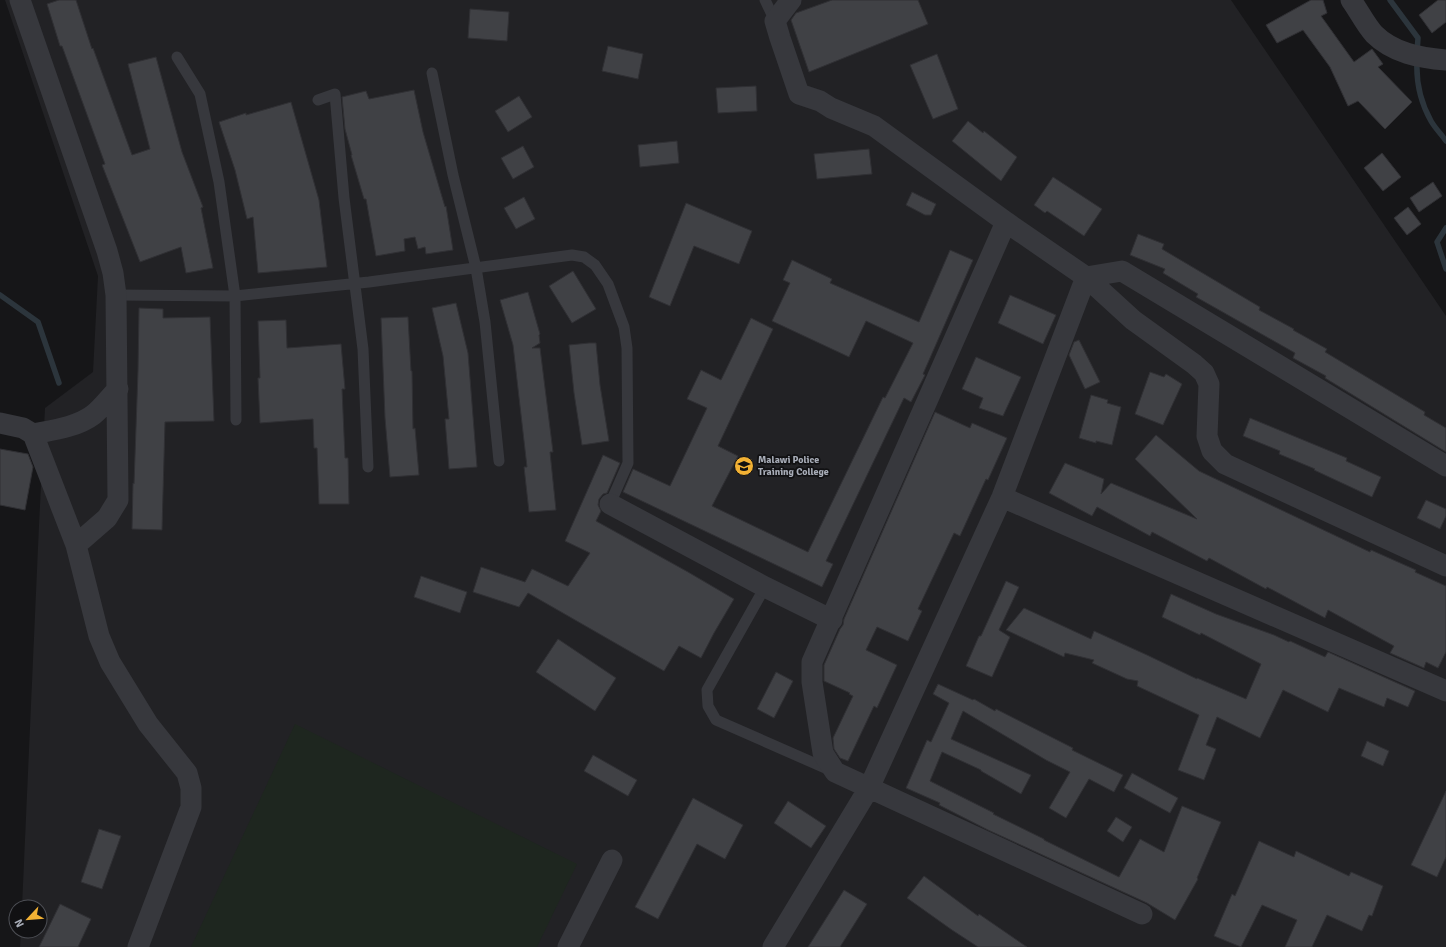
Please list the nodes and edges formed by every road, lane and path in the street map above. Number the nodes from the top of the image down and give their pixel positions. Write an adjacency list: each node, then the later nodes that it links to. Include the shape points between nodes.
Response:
1 (20, 0): 14 (street, via 107,251)
2 (765, 0): 5 (lane)
3 (791, 0): 5 (street)
4 (1351, 0): 7 (street, via 1385,44 1399,51)
5 (775, 21): 10 (street, via 799,94 874,126)
6 (177, 57): 15 (lane, via 200,94 218,182)
7 (1436, 59)
8 (432, 73): 11 (lane, via 453,176)
9 (318, 100): 13 (lane, via 335,94)
10 (1006, 222): 12 (street); 28 (street)
11 (476, 268): 13 (lane); 20 (lane, via 485,322); 24 (lane, via 572,255 584,257 595,265 608,284 624,326 627,348 628,463)
12 (1086, 277): 21 (street, via 1122,271); 23 (street); 26 (street, via 1133,320 1204,373 1209,384 1208,436 1212,451 1225,464)
13 (354, 283): 15 (lane); 22 (lane, via 363,350)
14 (116, 296): 15 (lane); 16 (street)
15 (235, 296): 17 (lane)
16 (118, 389): 19 (street, via 94,414 84,420); 25 (street, via 118,500 107,518)
17 (236, 420)
18 (0, 423): 19 (street, via 22,428)
19 (33, 434): 25 (street)
20 (499, 461)
21 (1446, 466)
22 (368, 467)
23 (1002, 497): 29 (street); 31 (street)
24 (610, 504): 27 (street)
25 (76, 545): 34 (street, via 99,636 110,662 148,724 187,773 192,788 191,807)
26 (1446, 566)
27 (765, 587): 28 (street); 30 (lane, via 707,690 708,706 716,720)
28 (832, 620): 30 (street, via 812,662 812,682 823,753)
29 (1446, 691)
30 (834, 772): 31 (street)
31 (869, 788): 33 (street); 36 (street)
32 (612, 860): 35 (street)
33 (1142, 914)
34 (138, 947)
35 (568, 947)
36 (773, 947)

